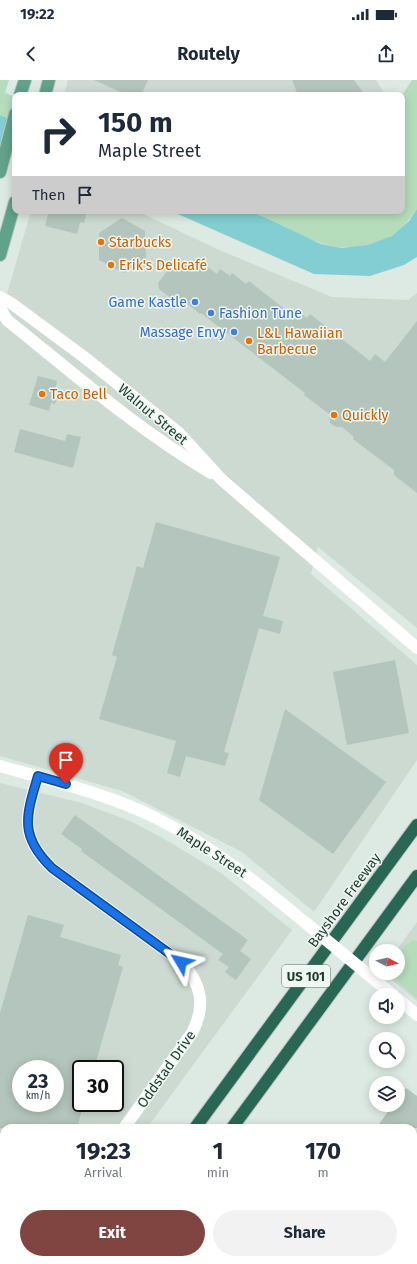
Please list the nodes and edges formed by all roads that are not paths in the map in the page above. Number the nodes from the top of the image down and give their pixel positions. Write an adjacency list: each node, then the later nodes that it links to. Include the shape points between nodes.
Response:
1 (49, 80): 3 (main road)
2 (54, 80): 4 (main road)
3 (46, 92)
4 (46, 92)
5 (12, 124): 6 (main road)
6 (0, 172)
7 (12, 213): 8 (main road)
8 (0, 255)
9 (0, 297): 11 (street, Walnut Street, via 78,353 179,433)
10 (0, 308): 11 (street, Walnut Street, via 7,320 176,453)
11 (222, 480): 12 (street, Walnut Street)
12 (417, 648)
13 (0, 766): 14 (street, Maple Street)
14 (38, 776): 17 (street, Maple Street, bridge, via 110,798 157,818 204,844 251,878); 20 (street, Oddstad Drive, via 28,808 27,823 35,850 52,868 181,962 193,977 200,996 200,1015 192,1034)
15 (417, 825): 21 (highway, Bayshore Freeway / US 101)
16 (417, 876): 22 (highway, US 101)
17 (384, 988)
18 (405, 1005): 19 (street)
19 (417, 1015)
20 (127, 1124)
21 (199, 1124)
22 (235, 1124)

